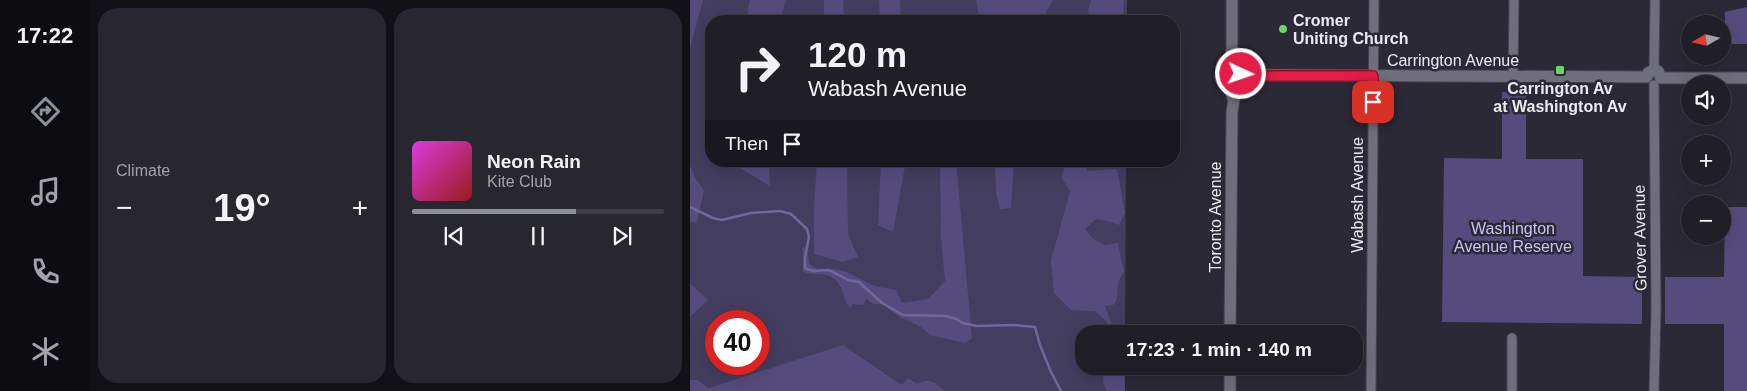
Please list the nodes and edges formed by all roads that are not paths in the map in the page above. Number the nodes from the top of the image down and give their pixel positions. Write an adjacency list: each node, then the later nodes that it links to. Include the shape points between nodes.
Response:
1 (1232, 0): 5 (street, Toronto Avenue)
2 (1374, 0): 6 (street, Wabash Avenue)
3 (1514, 0): 7 (street)
4 (1656, 0): 8 (street, Grover Avenue)
5 (1235, 76): 6 (street, Carrington Avenue, via 1256,79 1259,76); 10 (street, Toronto Avenue, via 1231,131)
6 (1373, 76): 7 (street, Carrington Avenue); 14 (street, Wabash Avenue)
7 (1513, 76): 8 (street, Carrington Avenue)
8 (1654, 78): 9 (street, Carrington Avenue); 16 (street, Grover Avenue)
9 (1747, 78)
10 (1230, 325)
11 (1512, 338): 15 (street)
12 (1230, 375): 13 (street)
13 (1230, 391)
14 (1371, 391)
15 (1512, 391)
16 (1654, 391)

